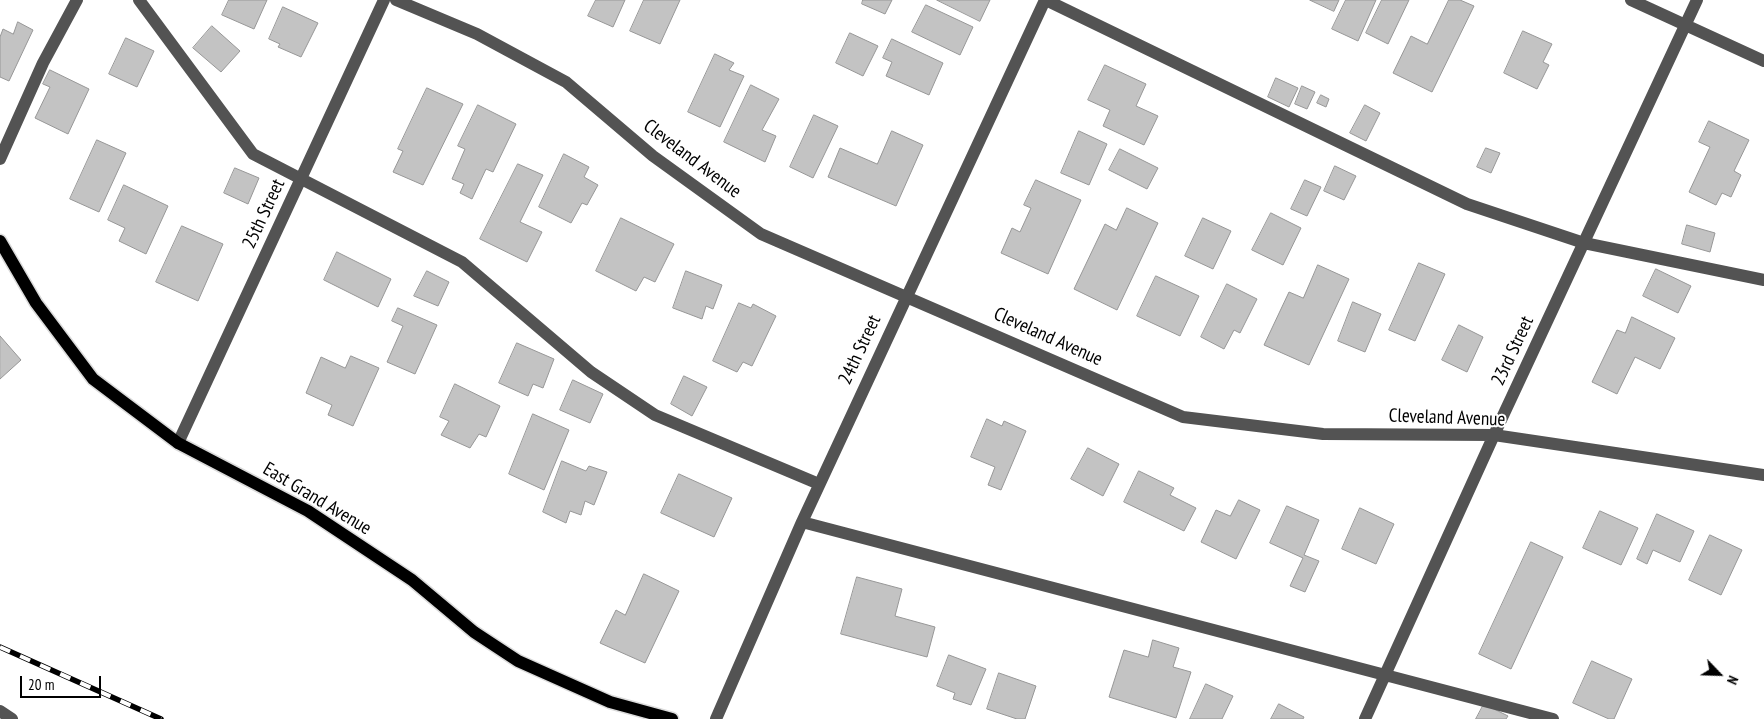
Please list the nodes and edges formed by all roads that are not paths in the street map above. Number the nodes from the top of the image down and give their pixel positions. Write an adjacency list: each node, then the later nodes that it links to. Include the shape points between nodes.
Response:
1 (77, 0): 10 (street, via 43,63)
2 (139, 0): 11 (street, via 252,154)
3 (384, 0): 11 (street, 25th Street)
4 (396, 0): 15 (street, Cleveland Avenue, via 477,34 566,82 653,156 761,234)
5 (1045, 0): 13 (street, via 1467,204); 15 (street, 24th Street)
6 (1631, 0): 8 (street)
7 (1698, 0): 8 (street, 23rd Street)
8 (1686, 25): 9 (street); 13 (street, 23rd Street)
9 (1764, 61)
10 (0, 158)
11 (302, 178): 17 (street, 25th Street); 19 (street, via 462,262 591,372 655,415)
12 (0, 242): 17 (main road, East Grand Avenue, via 36,303 93,379)
13 (1584, 243): 14 (street); 16 (street, 23rd Street)
14 (1764, 280)
15 (907, 295): 16 (street, Cleveland Avenue, via 1183,417 1323,434); 19 (street, 24th Street)
16 (1494, 435): 18 (street, Cleveland Avenue); 21 (street, 23rd Street)
17 (178, 443): 24 (main road, East Grand Avenue, via 308,512 412,580 474,632 518,661 610,702)
18 (1764, 475)
19 (819, 484): 20 (street, 24th Street)
20 (802, 522): 21 (street); 25 (street, 24th Street)
21 (1385, 674): 26 (street, 23rd Street); 27 (street)
22 (0, 711): 23 (street)
23 (12, 719)
24 (672, 719)
25 (716, 719)
26 (1365, 719)
27 (1553, 719)

